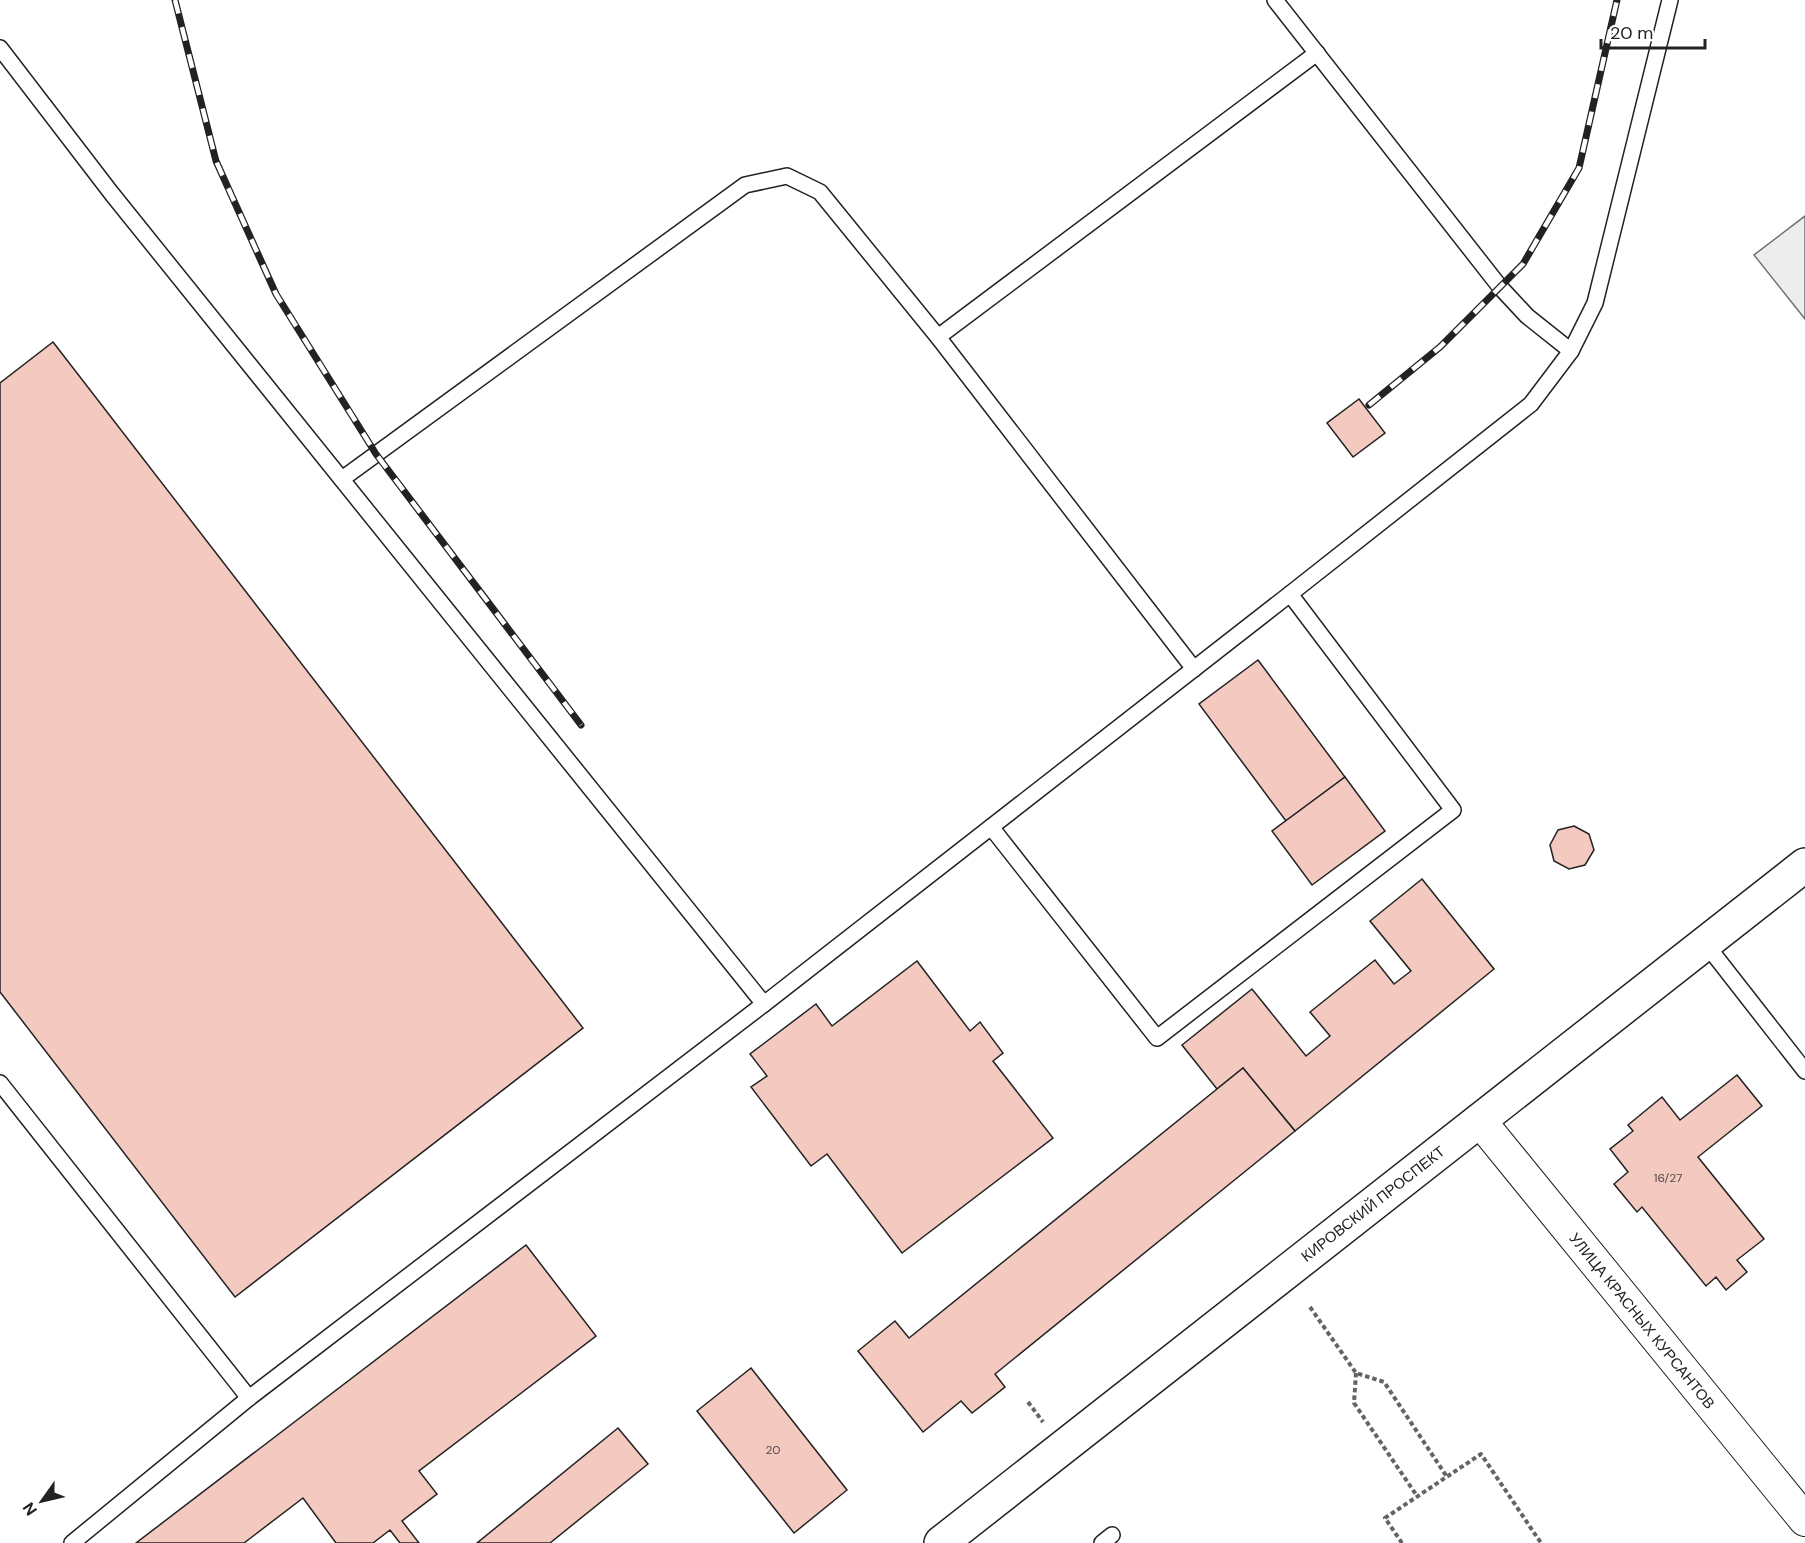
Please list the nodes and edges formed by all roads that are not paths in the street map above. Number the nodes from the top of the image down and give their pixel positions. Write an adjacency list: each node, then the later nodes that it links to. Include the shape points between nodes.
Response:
1 (1275, 0): 4 (lane)
2 (1670, 0): 6 (lane, via 1595,303)
3 (0, 48): 7 (lane, via 112,194)
4 (1317, 53): 5 (lane); 6 (lane, via 1500,287 1527,316)
5 (938, 337): 7 (lane, via 819,192 787,176 745,185); 9 (lane)
6 (1571, 351): 8 (lane, via 1532,404)
7 (342, 479): 13 (lane)
8 (1290, 594): 9 (lane); 10 (lane, via 1453,810 1157,1038)
9 (1194, 669): 10 (lane)
10 (991, 827): 13 (lane)
11 (1805, 865): 12 (main road, КИРОВСКИЙ ПРОСПЕКТ)
12 (1705, 943): 14 (lane); 16 (main road, КИРОВСКИЙ ПРОСПЕКТ)
13 (764, 1004): 17 (lane)
14 (1805, 1071)
15 (0, 1083): 17 (lane)
16 (1480, 1121): 18 (street, УЛИЦА КРАСНЫХ КУРСАНТОВ); 20 (main road, КИРОВСКИЙ ПРОСПЕКТ)
17 (249, 1398): 19 (lane)
18 (1805, 1520)
19 (72, 1543)
20 (941, 1543)

